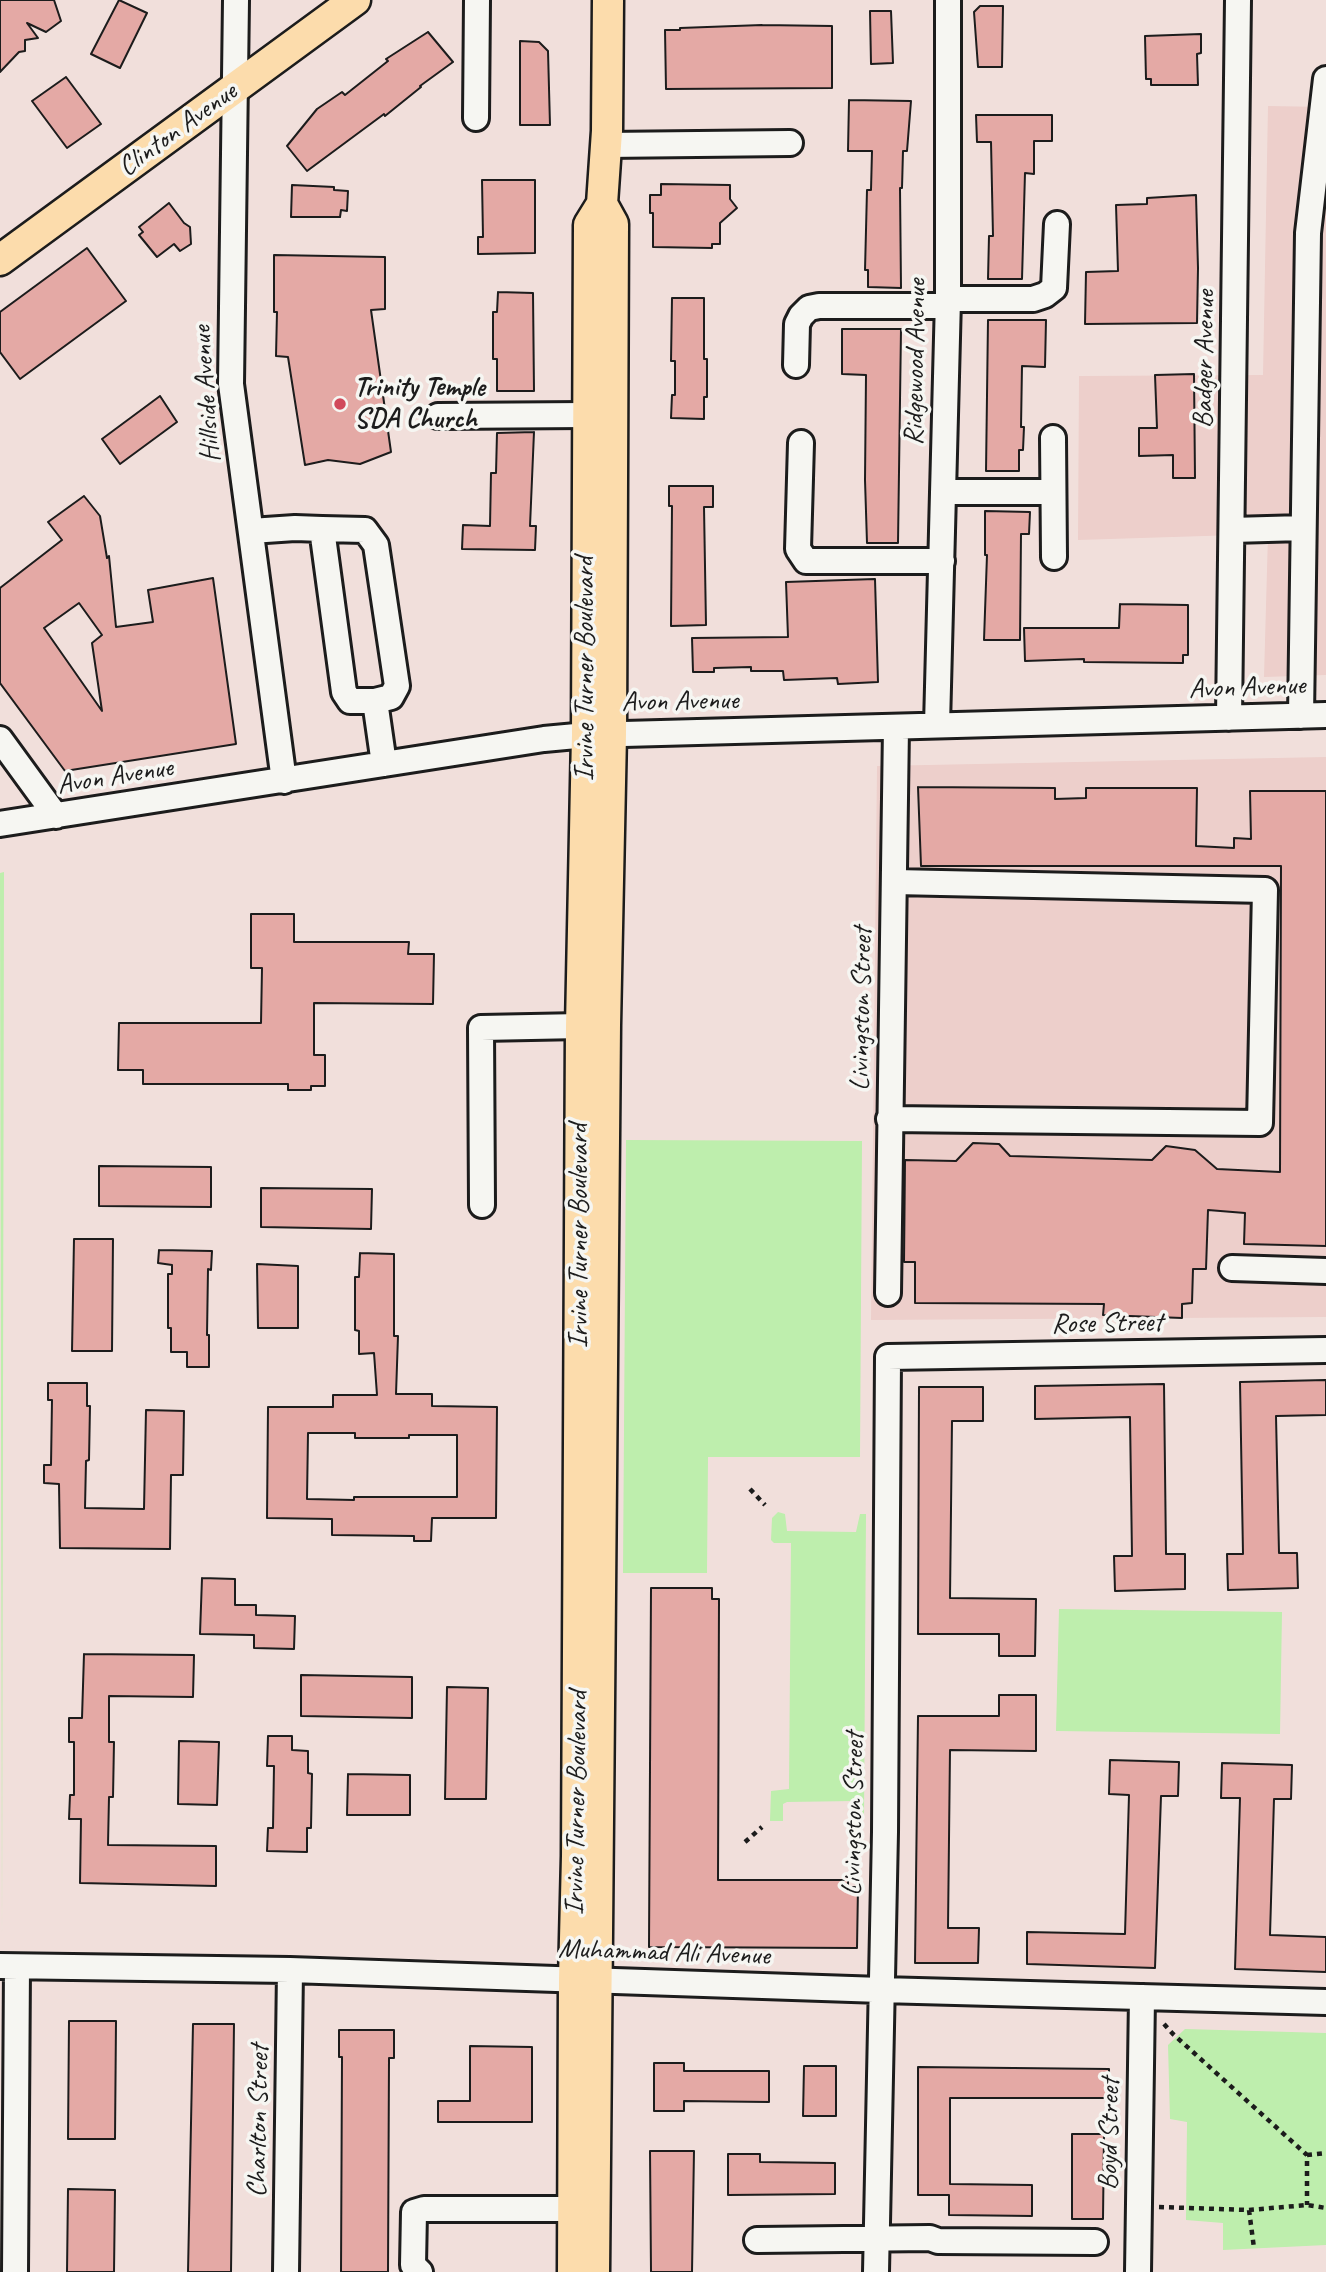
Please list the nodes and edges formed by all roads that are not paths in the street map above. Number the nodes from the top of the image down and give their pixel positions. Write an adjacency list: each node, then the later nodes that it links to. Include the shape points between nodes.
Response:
1 (236, 0): 8 (street, Hillside Avenue)
2 (355, 0): 8 (main road, Clinton Avenue)
3 (477, 0): 9 (street)
4 (608, 0): 11 (main road, Irvine Turner Boulevard)
5 (948, 0): 15 (street, Ridgewood Avenue)
6 (1238, 0): 25 (street, Badger Avenue)
7 (1326, 79): 24 (street, via 1308,233)
8 (236, 88): 14 (main road, Clinton Avenue); 26 (street, Hillside Avenue, via 231,384)
9 (476, 118)
10 (790, 143): 11 (street)
11 (605, 145): 12 (main road, Irvine Turner Boulevard)
12 (602, 204): 17 (main road, Irvine Turner Boulevard, via 589,225); 34 (main road, Irvine Turner Boulevard, via 613,224)
13 (1057, 224): 15 (street, via 1054,288 1045,295)
14 (0, 260)
15 (948, 302): 16 (street, via 809,308 797,324); 21 (street, Ridgewood Avenue)
16 (796, 365)
17 (587, 415): 18 (street); 34 (main road, Irvine Turner Boulevard)
18 (438, 416)
19 (1053, 438): 22 (street)
20 (801, 443): 28 (street, via 798,549 806,561)
21 (943, 492): 22 (street); 28 (street, Ridgewood Avenue)
22 (1053, 492): 27 (street)
23 (322, 528): 26 (street); 29 (street, via 344,692 350,701); 29 (street, via 365,530 376,545 397,686 391,697)
24 (1303, 528): 25 (street); 30 (street)
25 (1232, 530): 31 (street, Badger Avenue)
26 (251, 531): 37 (street, Hillside Avenue)
27 (1054, 557)
28 (942, 561): 32 (street, Ridgewood Avenue)
29 (375, 701): 36 (street)
30 (1314, 716): 31 (street, Avon Avenue)
31 (1229, 718): 32 (street, Avon Avenue)
32 (937, 725): 33 (street, Avon Avenue)
33 (896, 727): 34 (street, Avon Avenue); 40 (street, Livingston Street)
34 (599, 734): 36 (street, Avon Avenue); 41 (main road, Irvine Turner Boulevard); 51 (main road, Irvine Turner Boulevard, via 605,1025)
35 (0, 739): 38 (street)
36 (384, 764): 37 (street, Avon Avenue)
37 (284, 780): 38 (street, Avon Avenue)
38 (56, 816): 39 (street, Avon Avenue)
39 (0, 824)
40 (895, 882): 42 (street, Livingston Street); 42 (street, via 1265,890 1260,1123)
41 (580, 1026): 43 (street, via 481,1028); 51 (main road, Irvine Turner Boulevard, via 577,1856)
42 (889, 1119): 46 (street, Livingston Street)
43 (482, 1205)
44 (1232, 1268): 45 (street)
45 (1326, 1271)
46 (888, 1293)
47 (1326, 1350): 48 (street, Rose Street)
48 (888, 1357): 52 (street, Livingston Street)
49 (9, 1966): 50 (street, Muhammad Ali Avenue); 59 (street)
50 (290, 1970): 51 (street, Muhammad Ali Avenue); 60 (street, Charlton Street)
51 (586, 1980): 52 (street, Muhammad Ali Avenue); 55 (main road, Irvine Turner Boulevard); 63 (main road, Irvine Turner Boulevard)
52 (881, 1990): 53 (street, Muhammad Ali Avenue); 56 (street, Livingston Street)
53 (1142, 1997): 54 (street, Muhammad Ali Avenue); 65 (street, Boyd Street)
54 (1326, 2002)
55 (573, 2209): 61 (street, via 414,2212 413,2266); 62 (main road, Irvine Turner Boulevard)
56 (877, 2238): 57 (street); 58 (street); 64 (street, Livingston Street)
57 (757, 2240)
58 (1094, 2242)
59 (15, 2272)
60 (286, 2272)
61 (420, 2272)
62 (573, 2272)
63 (594, 2272)
64 (877, 2272)
65 (1138, 2272)

